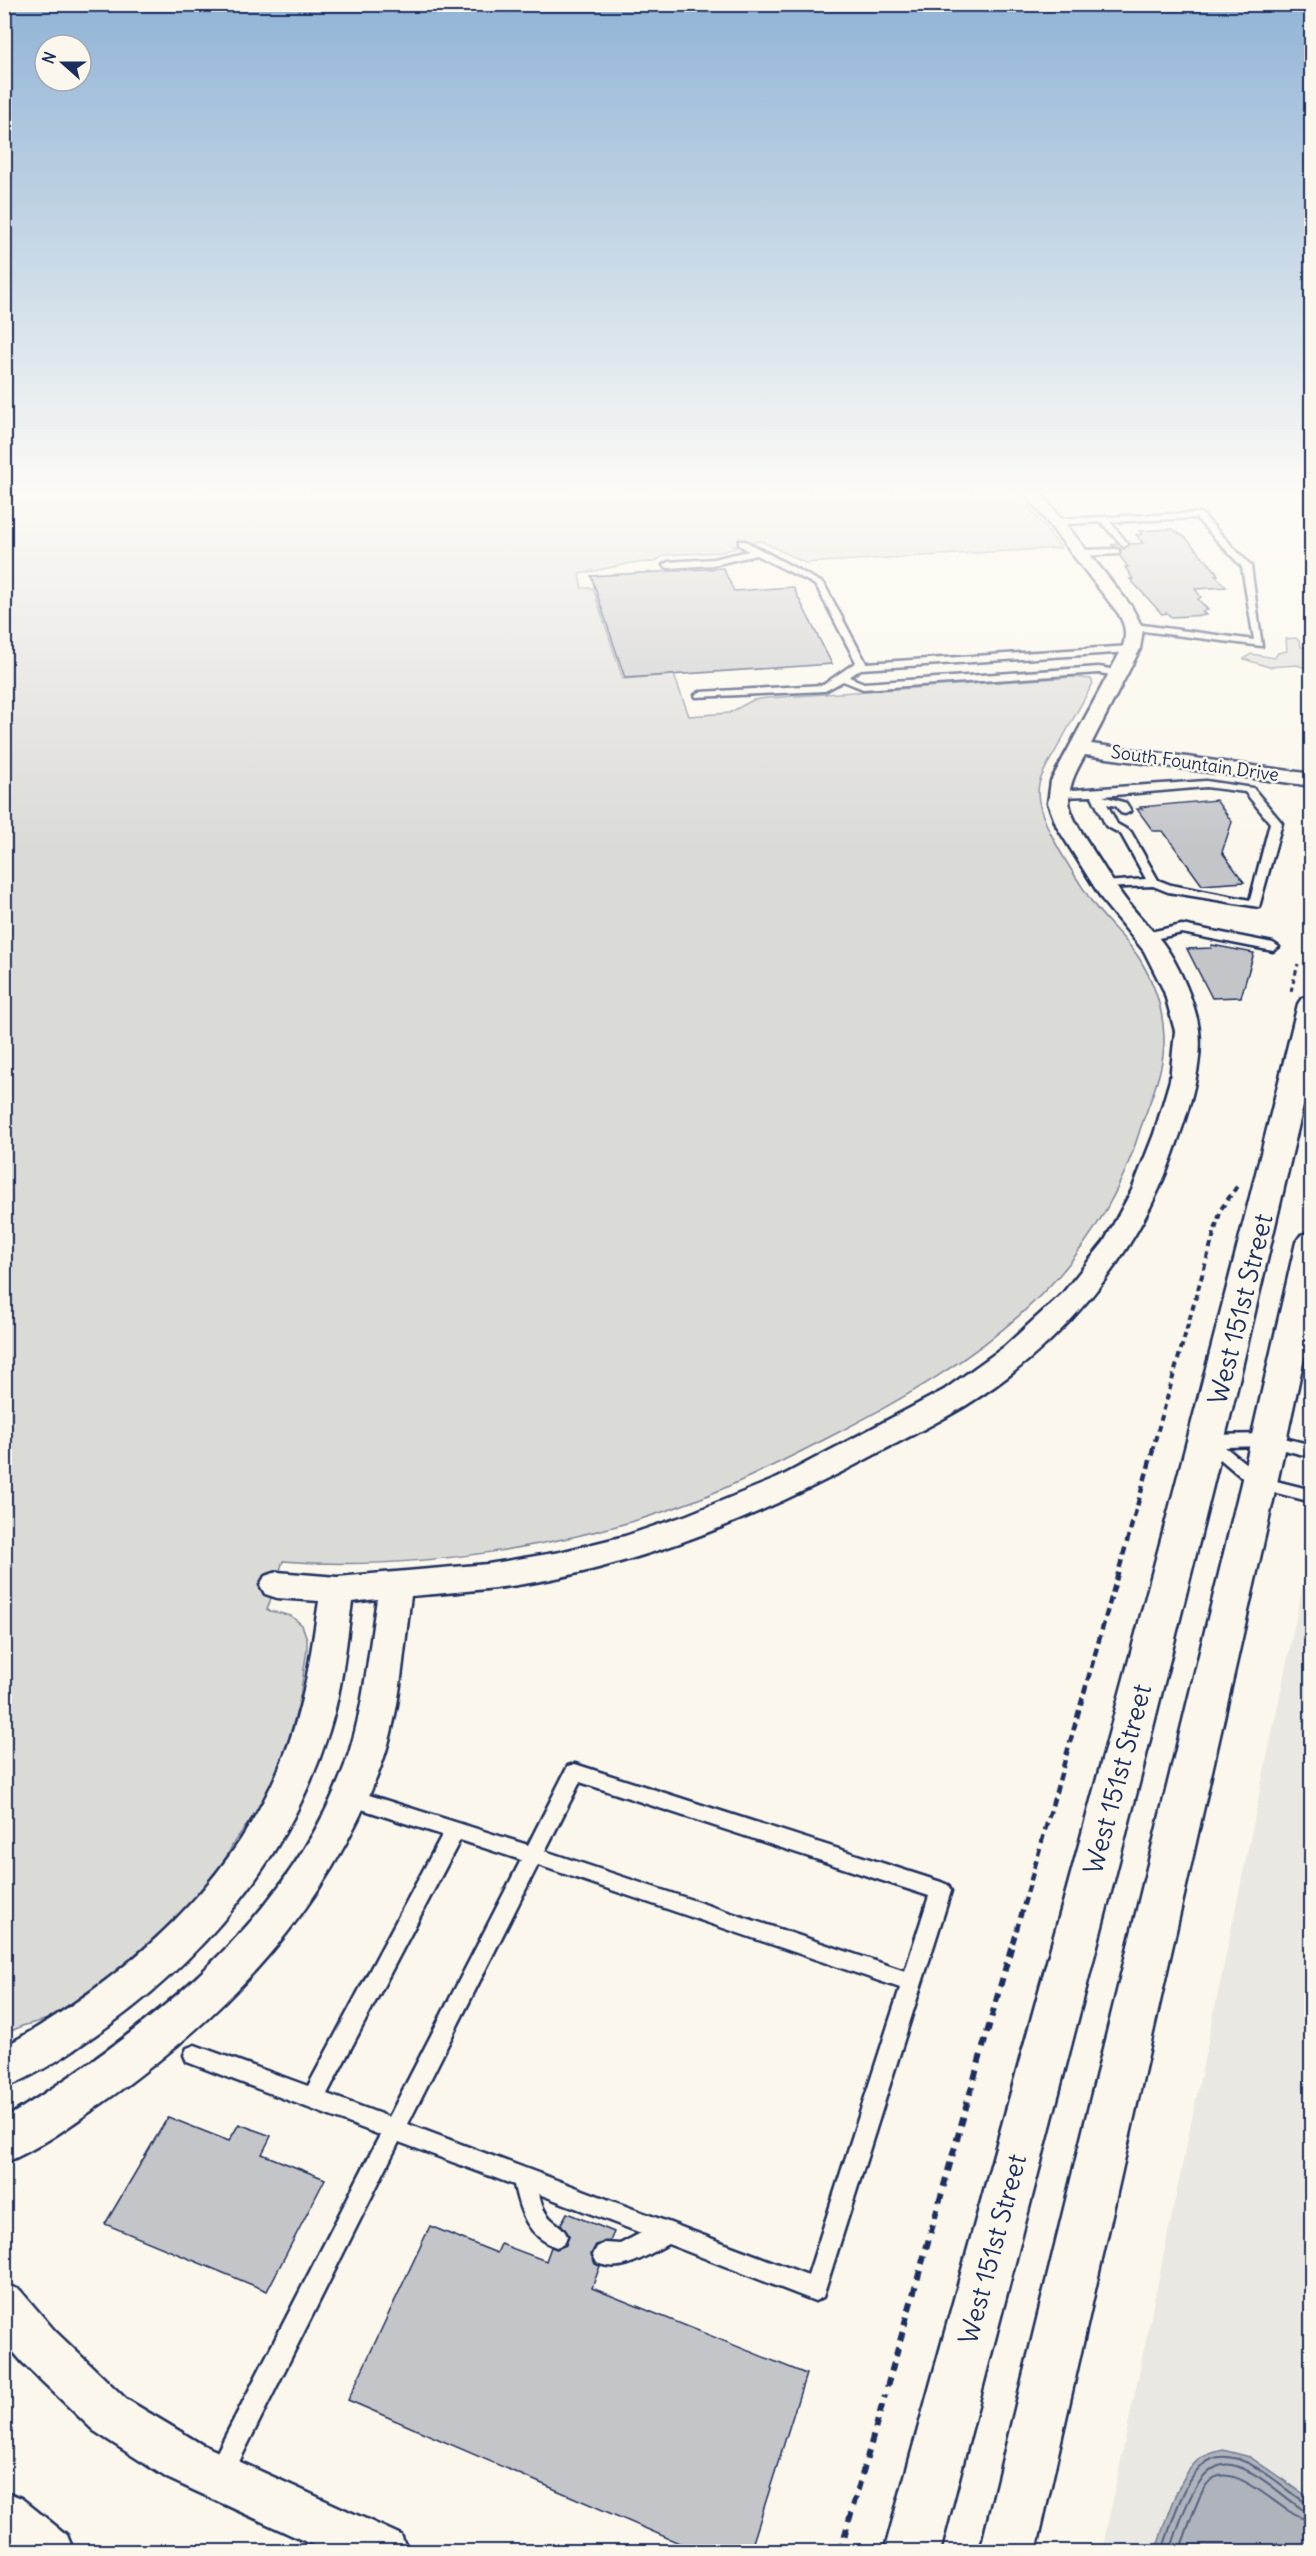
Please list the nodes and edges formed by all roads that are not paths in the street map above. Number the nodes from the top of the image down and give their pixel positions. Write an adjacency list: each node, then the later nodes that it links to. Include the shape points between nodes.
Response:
1 (834, 610): 5 (lane, via 861,662)
2 (1125, 610): 4 (street)
3 (1253, 610): 4 (lane, via 1259,644)
4 (1133, 638): 5 (lane); 6 (street)
5 (859, 666): 7 (lane)
6 (1118, 673): 7 (lane, via 1099,670 862,686); 9 (street)
7 (842, 677): 8 (lane, via 825,688)
8 (700, 695)
9 (1082, 740): 10 (street, South Fountain Drive); 11 (street, South Fountain Drive); 12 (street)
10 (1311, 764)
11 (1311, 780)
12 (1058, 794): 13 (lane); 16 (street, via 1068,827)
13 (1097, 796): 14 (lane, via 1112,826); 14 (lane, via 1120,803 1132,824); 15 (lane, via 1206,784 1231,786 1249,790 1276,823 1255,904)
14 (1125, 832): 15 (lane)
15 (1154, 882): 16 (lane)
16 (1104, 886): 17 (street)
17 (1145, 937): 18 (lane, via 1182,930); 27 (street, via 1171,980 1187,1031 1186,1063 1176,1107 1146,1190 1116,1245 1071,1301 1015,1354 955,1398 875,1442 789,1486 698,1524 628,1548 560,1565)
18 (1273, 947)
19 (1301, 1001): 22 (main road, West 151st Street, via 1261,1222)
20 (1311, 1242): 21 (main road)
21 (1268, 1440): 22 (lane); 23 (lane); 24 (main road)
22 (1207, 1441): 24 (lane); 47 (main road, West 151st Street)
23 (1311, 1451)
24 (1259, 1483): 25 (lane); 48 (main road)
25 (1311, 1496)
26 (277, 1585): 28 (street)
27 (396, 1586): 28 (street); 29 (street, via 376,1711)
28 (337, 1590): 34 (street, via 322,1687 295,1777 268,1831 229,1890 194,1931 138,1982 48,2046)
29 (350, 1797): 30 (lane); 37 (street, via 320,1856 286,1905 203,2000 144,2050)
30 (455, 1830): 31 (lane); 35 (lane)
31 (534, 1855): 32 (lane); 32 (lane, via 575,1772 941,1891); 36 (lane)
32 (912, 1983): 39 (lane, via 815,2289)
33 (195, 2055): 35 (lane)
34 (4, 2068)
35 (312, 2100): 36 (lane)
36 (393, 2131): 38 (lane); 43 (lane)
37 (4, 2143)
38 (524, 2178): 39 (lane); 40 (lane, via 536,2219 543,2229)
39 (666, 2232): 41 (lane, via 622,2256)
40 (556, 2236)
41 (605, 2255)
42 (4, 2306): 43 (street, via 39,2348 110,2415 184,2461)
43 (218, 2477): 46 (street)
44 (4, 2515): 45 (street)
45 (50, 2552)
46 (384, 2552)
47 (912, 2552)
48 (1008, 2552)

